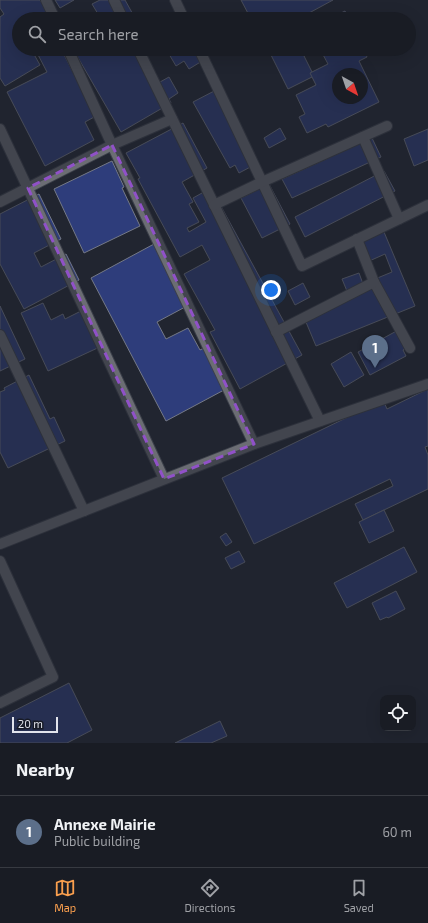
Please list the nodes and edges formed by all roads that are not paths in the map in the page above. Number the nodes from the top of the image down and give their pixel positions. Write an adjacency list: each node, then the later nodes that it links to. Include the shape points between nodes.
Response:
1 (46, 0): 4 (street)
2 (114, 0): 5 (street)
3 (175, 0): 6 (street)
4 (52, 12)
5 (120, 12)
6 (181, 12)
7 (71, 56): 14 (street)
8 (141, 56): 10 (street)
9 (202, 56): 15 (street)
10 (172, 119): 14 (street); 18 (street)
11 (387, 126): 13 (street)
12 (0, 129): 16 (street)
13 (363, 137): 15 (street); 20 (street)
14 (112, 145): 16 (street); 28 (street)
15 (262, 182): 18 (street); 21 (street, via 302,266)
16 (28, 188): 17 (street); 29 (street)
17 (0, 202)
18 (214, 205): 23 (street)
19 (428, 205): 20 (street)
20 (399, 219): 21 (street)
21 (357, 239): 22 (street)
22 (374, 282): 23 (street); 25 (street)
23 (276, 332): 27 (street)
24 (0, 334): 30 (street)
25 (410, 348)
26 (428, 384): 27 (street)
27 (320, 421): 28 (street)
28 (254, 444): 29 (street)
29 (164, 479): 30 (street)
30 (84, 510): 31 (street)
31 (0, 544)
32 (0, 562): 33 (street, via 52,677)
33 (0, 703)

